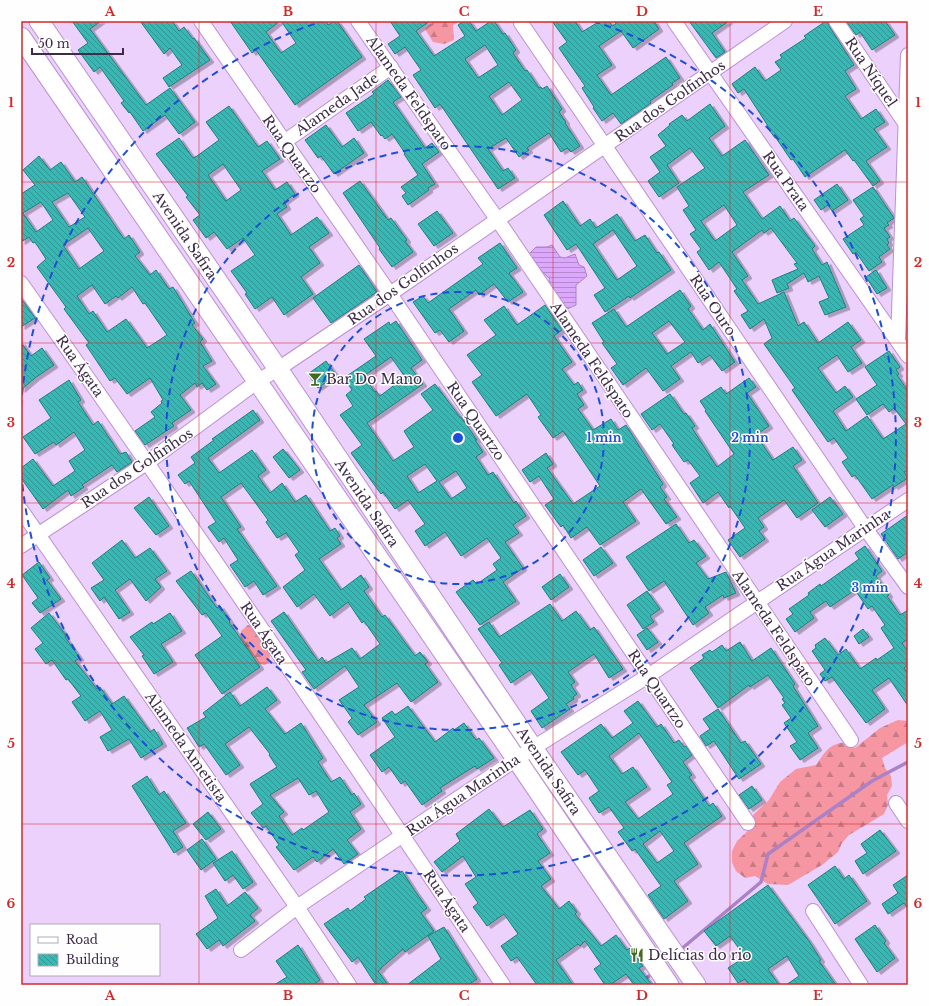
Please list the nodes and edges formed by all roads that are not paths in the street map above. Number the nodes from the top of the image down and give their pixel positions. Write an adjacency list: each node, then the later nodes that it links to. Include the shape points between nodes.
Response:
1 (39, 21): 13 (street, Avenida Safira)
2 (201, 21): 15 (street, Rua Quartzo)
3 (358, 21): 10 (street, Alameda Feldspato)
4 (674, 21): 11 (street, Rua Prata)
5 (785, 21): 11 (street, Rua dos Golfinhos)
6 (836, 21): 12 (street, Rua Níquel)
7 (521, 22): 16 (street, Rua Ouro)
8 (21, 37): 14 (street, Avenida Safira)
9 (908, 55): 12 (street)
10 (390, 67): 15 (street, Alameda Jade); 17 (street, Alameda Feldspato)
11 (710, 72): 16 (street, Rua dos Golfinhos); 20 (street, Rua Prata)
12 (905, 123): 20 (street)
13 (110, 126): 14 (street); 22 (street, Avenida Safira)
14 (92, 141): 23 (street, Avenida Safira)
15 (284, 142): 19 (street, Rua Quartzo)
16 (605, 146): 17 (street, Rua dos Golfinhos); 27 (street, Rua Ouro)
17 (497, 219): 19 (street, Rua dos Golfinhos); 31 (street, Alameda Feldspato)
18 (21, 283): 24 (street, Rua Ágata)
19 (390, 294): 22 (street, Rua dos Golfinhos); 32 (street, Rua Quartzo)
20 (898, 341): 21 (street, Rua Prata)
21 (908, 356)
22 (278, 370): 23 (street, Rua dos Golfinhos); 34 (street, Avenida Safira)
23 (258, 381): 24 (street, Rua dos Golfinhos); 35 (street, Avenida Safira)
24 (148, 462): 28 (street, Rua dos Golfinhos); 39 (street, Rua Ágata)
25 (908, 500): 27 (street, Rua Água Marinha)
26 (21, 510): 28 (street, Alameda Ametista)
27 (864, 528): 30 (street, Rua Ouro); 31 (street, Rua Água Marinha)
28 (38, 534): 29 (street, Rua dos Golfinhos); 40 (street, Alameda Ametista)
29 (21, 546)
30 (908, 587)
31 (756, 602): 32 (street, Rua Água Marinha); 33 (street, Alameda Feldspato)
32 (648, 676): 34 (street, Rua Água Marinha); 38 (street, Rua Quartzo)
33 (851, 740)
34 (533, 748): 35 (street, Rua Água Marinha); 43 (street, Avenida Safira)
35 (517, 760): 39 (street, Rua Água Marinha); 46 (street, Avenida Safira)
36 (896, 803): 37 (street)
37 (908, 820)
38 (748, 822)
39 (403, 835): 40 (street, Rua Água Marinha); 45 (street, Rua Ágata)
40 (297, 907): 42 (street, Rua Água Marinha); 44 (street, Alameda Ametista)
41 (813, 911): 47 (street)
42 (241, 950)
43 (691, 978)
44 (349, 985)
45 (503, 985)
46 (669, 985)
47 (861, 985)

